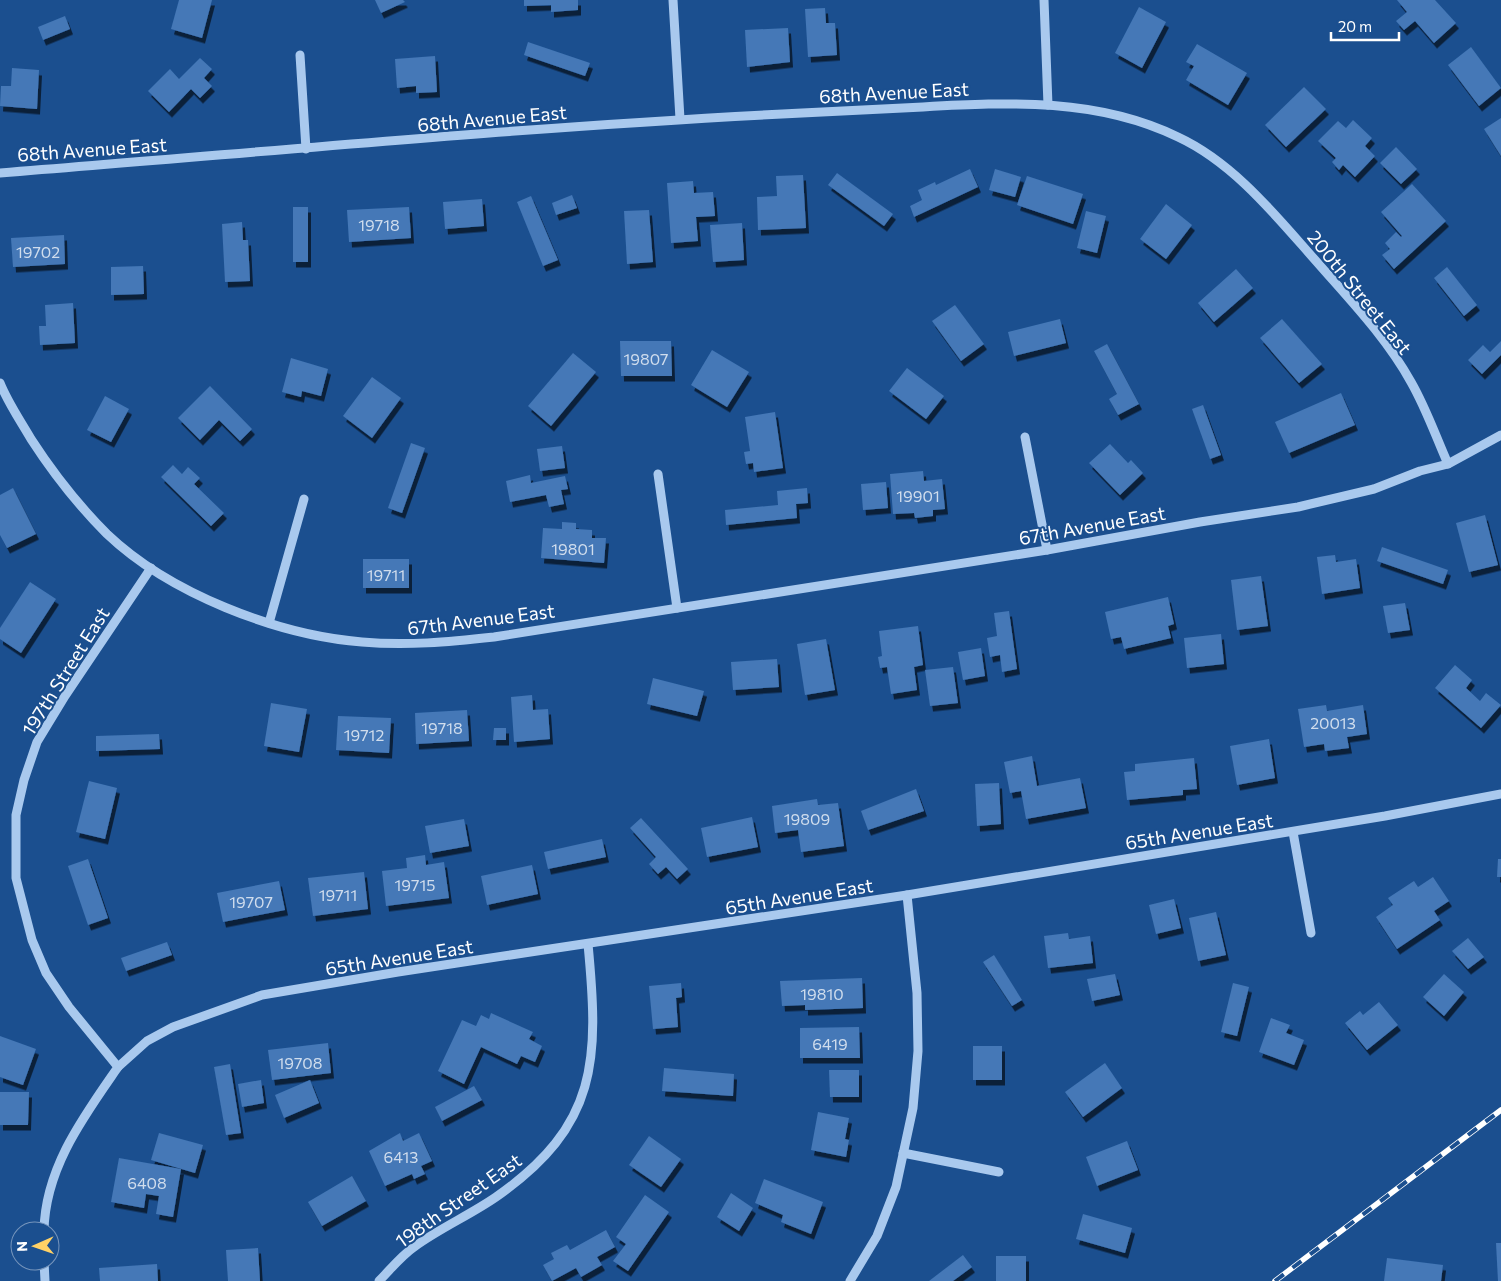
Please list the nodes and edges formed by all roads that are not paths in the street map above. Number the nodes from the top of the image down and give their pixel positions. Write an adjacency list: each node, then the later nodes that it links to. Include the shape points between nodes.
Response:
1 (673, 0): 5 (street)
2 (1044, 0): 4 (street)
3 (300, 55): 6 (street)
4 (1048, 105): 5 (street, 68th Avenue East, via 1006,102); 8 (street, 68th Avenue East, via 1113,113 1179,137 1234,175)
5 (680, 119): 6 (street, 68th Avenue East)
6 (306, 149): 7 (street, 68th Avenue East)
7 (0, 173)
8 (1283, 223): 12 (street, 200th Street East, via 1384,342 1412,383)
9 (0, 383): 16 (street, via 7,400 70,494 108,534)
10 (1501, 435): 12 (street, 67th Avenue East)
11 (1025, 437): 15 (street)
12 (1448, 464): 15 (street, 67th Avenue East, via 1374,489 1298,507)
13 (658, 474): 17 (street)
14 (304, 499): 18 (street)
15 (1047, 550): 17 (street, 67th Avenue East)
16 (151, 568): 18 (street, 67th Avenue East, via 223,605); 24 (street, 197th Street East, via 37,742 16,815 16,878 32,940 46,973)
17 (677, 608): 18 (street, 67th Avenue East, via 430,644 360,642)
18 (269, 623)
19 (1501, 794): 20 (street, 65th Avenue East)
20 (1293, 832): 21 (street, 65th Avenue East); 22 (street)
21 (907, 895): 23 (street, 65th Avenue East); 25 (street, via 917,993 918,1052 913,1108)
22 (1311, 933)
23 (588, 944): 24 (street, 65th Avenue East, via 262,995 173,1027 147,1041); 28 (street, 198th Street East, via 593,1000 590,1068 581,1102 570,1122 534,1167 496,1197 413,1247)
24 (118, 1067): 27 (street, via 76,1128 64,1153 49,1196)
25 (903, 1153): 26 (street); 29 (street, via 896,1187 877,1236)
26 (999, 1172)
27 (45, 1221)
28 (379, 1281)
29 (850, 1281)

